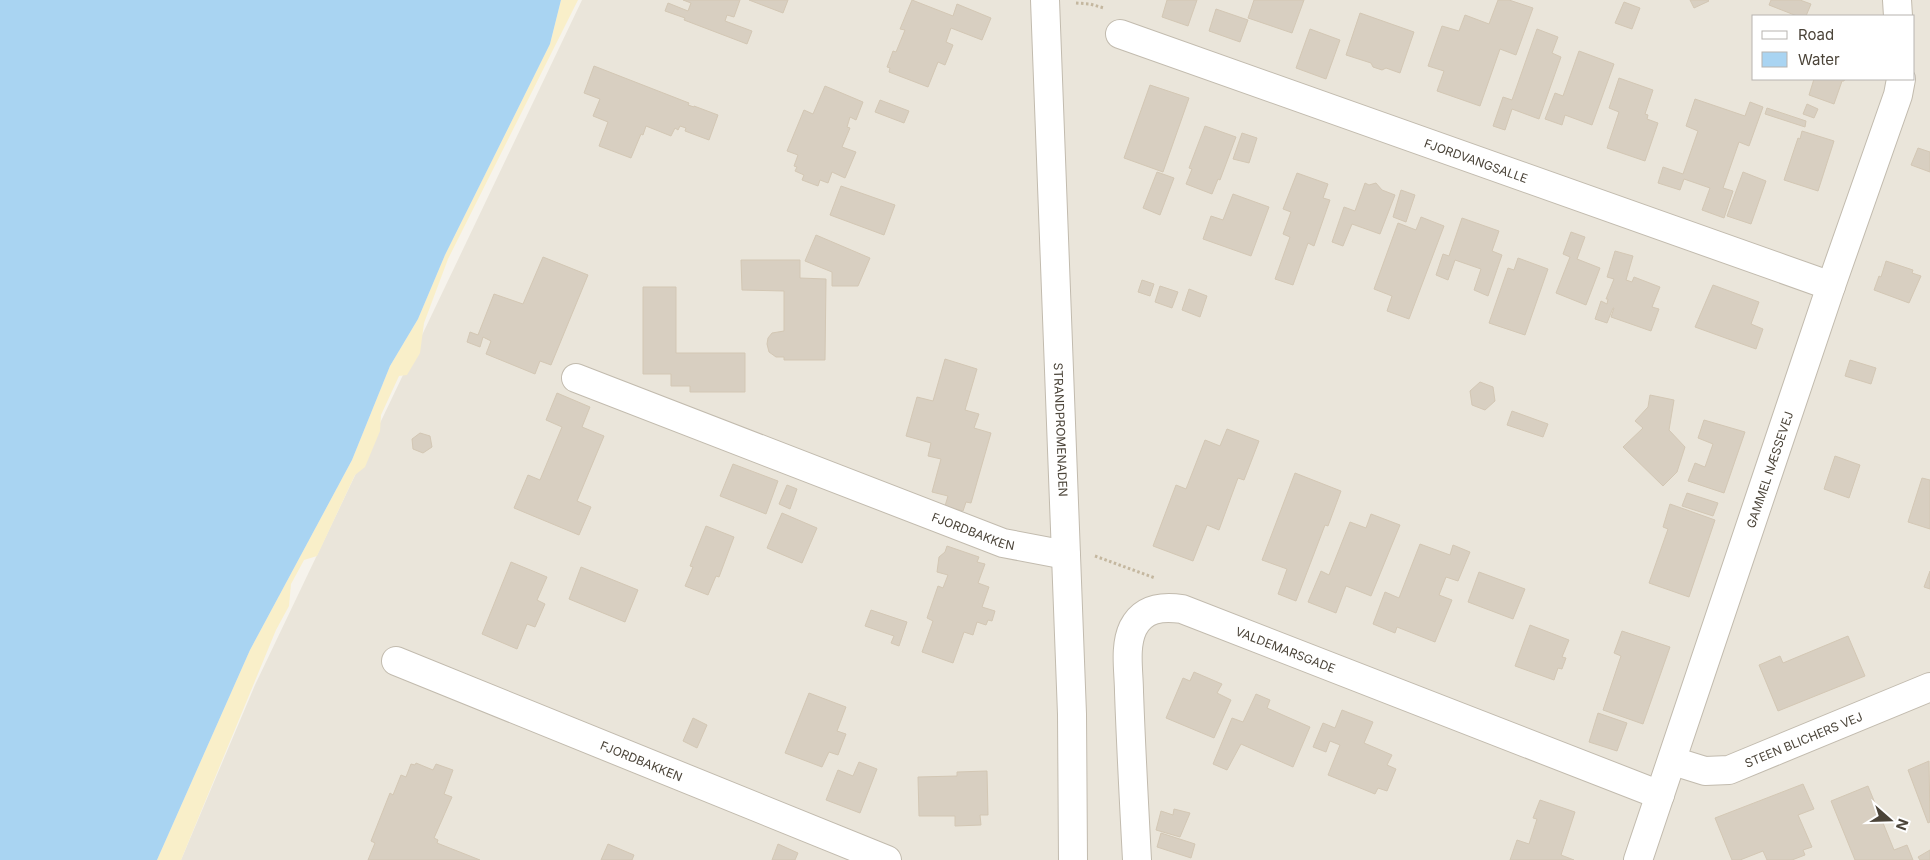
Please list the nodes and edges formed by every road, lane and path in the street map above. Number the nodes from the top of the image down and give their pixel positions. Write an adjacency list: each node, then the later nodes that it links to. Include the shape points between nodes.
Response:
1 (1897, 0): 3 (street)
2 (1045, 1): 4 (path, via 1090,4 1112,10); 8 (street, STRANDPROMENADEN)
3 (1898, 15)
4 (1120, 34): 6 (street, FJORDVANGSALLE)
5 (1900, 80): 6 (street, GAMMEL NÆSSEVEJ, via 1898,95)
6 (1831, 286): 12 (street, GAMMEL NÆSSEVEJ)
7 (576, 378): 8 (street, FJORDBAKKEN, via 1002,544)
8 (1066, 555): 9 (path, via 1091,555 1165,582); 15 (street, STRANDPROMENADEN)
9 (1182, 609): 13 (street, VALDEMARSGADE); 16 (street, VALDEMARSGADE, via 1154,609 1143,615 1133,628 1128,645)
10 (396, 661): 14 (street, FJORDBAKKEN)
11 (1930, 687): 12 (street, STEEN BLICHERS VEJ, via 1729,770 1705,771)
12 (1673, 761): 13 (street, GAMMEL NÆSSEVEJ)
13 (1660, 795): 17 (street, GAMMEL NÆSSEVEJ)
14 (888, 860)
15 (1073, 860)
16 (1137, 860)
17 (1638, 860)

